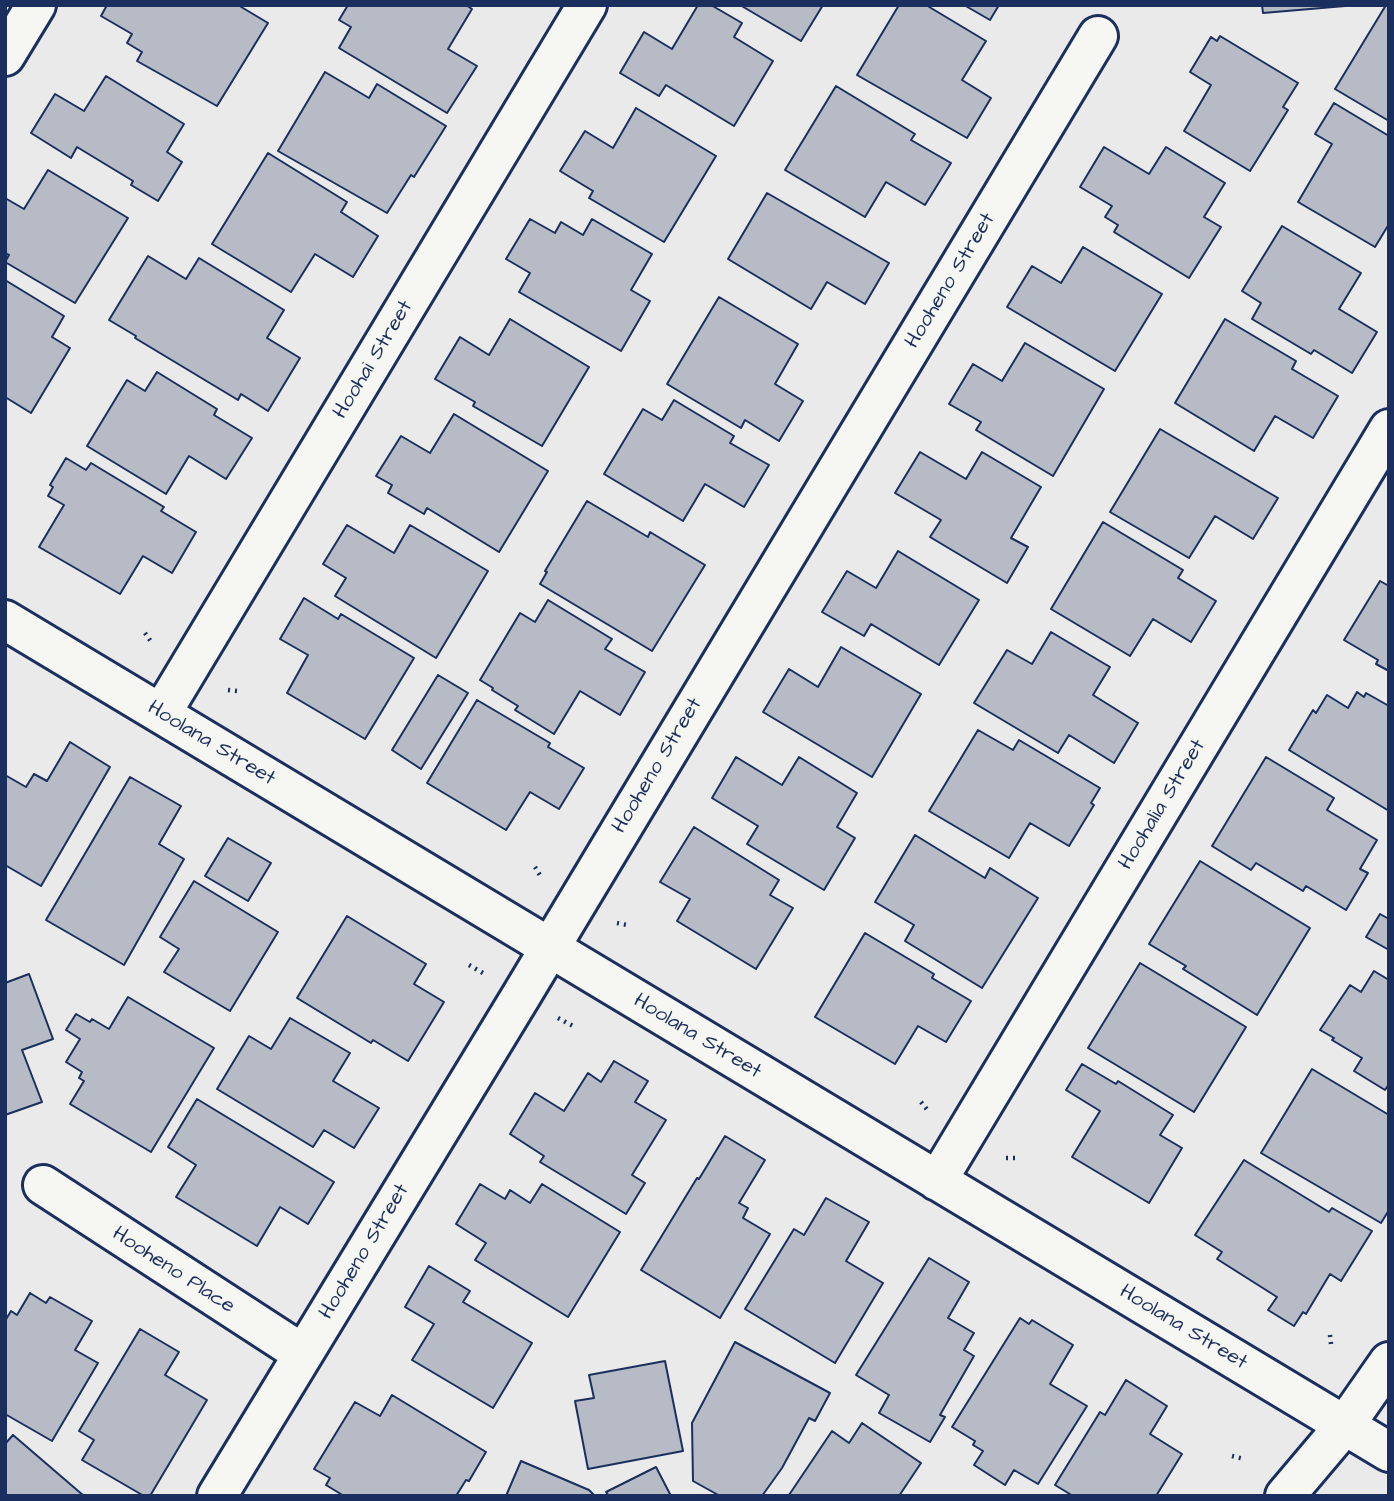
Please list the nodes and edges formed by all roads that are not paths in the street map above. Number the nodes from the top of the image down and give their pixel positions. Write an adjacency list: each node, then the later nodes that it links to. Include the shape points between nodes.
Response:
1 (36, 5): 4 (street)
2 (587, 5): 7 (street, Hoohai Street)
3 (1098, 36): 8 (street, Hooheno Street)
4 (5, 56)
5 (1389, 429): 9 (street, Hoohalia Street)
6 (5, 620): 7 (street, Hoolana Street)
7 (161, 714): 8 (street, Hoolana Street)
8 (549, 948): 9 (street, Hoolana Street); 11 (street, Hooheno Street)
9 (937, 1181): 13 (street, Hoolana Street)
10 (43, 1185): 11 (street, Hooheno Place)
11 (303, 1354): 15 (street, Hooheno Street)
12 (1389, 1362): 13 (street)
13 (1345, 1425): 14 (street, Hoolana Street); 16 (street)
14 (1389, 1452)
15 (217, 1496)
16 (1284, 1496)

